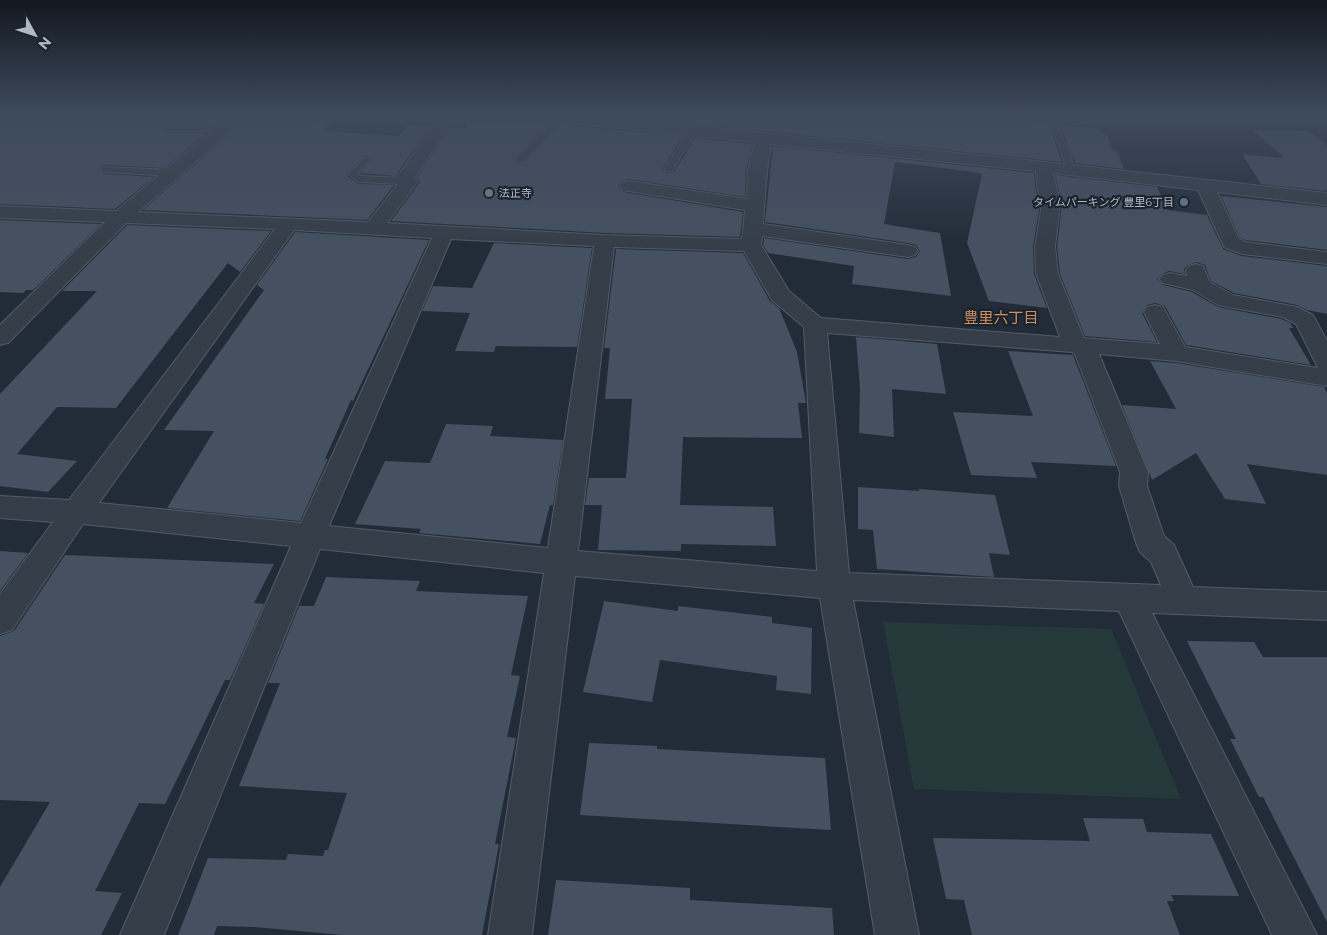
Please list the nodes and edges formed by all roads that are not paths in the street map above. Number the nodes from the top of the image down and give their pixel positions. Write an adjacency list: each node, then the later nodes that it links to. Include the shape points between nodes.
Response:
1 (191, 158): 14 (street)
2 (420, 158): 15 (street)
3 (522, 158): 9 (lane)
4 (676, 158): 11 (lane)
5 (760, 158): 19 (street)
6 (975, 158): 10 (street)
7 (1066, 158): 13 (lane)
8 (366, 160): 15 (lane, via 352,174 359,179)
9 (520, 160)
10 (1044, 167): 13 (street); 34 (street, via 1051,204 1045,246 1047,274)
11 (669, 169)
12 (105, 170): 14 (lane)
13 (1071, 170): 17 (street)
14 (173, 173): 21 (street)
15 (404, 181): 23 (street, via 409,180)
16 (629, 186): 19 (street)
17 (1205, 186): 18 (street); 28 (street, via 1231,243 1242,248)
18 (1327, 199)
19 (755, 206): 25 (street)
20 (0, 212): 21 (street)
21 (121, 217): 22 (street); 33 (street)
22 (289, 224): 23 (street); 39 (street)
23 (374, 228): 24 (street)
24 (444, 232): 26 (street); 40 (street)
25 (753, 237): 26 (street); 27 (street); 31 (street, via 780,295)
26 (605, 241): 41 (street)
27 (908, 251)
28 (1327, 258)
29 (1170, 279): 32 (street, via 1198,277 1226,300 1289,312)
30 (1155, 312): 35 (street)
31 (815, 325): 34 (street); 42 (street)
32 (1319, 331): 36 (street)
33 (0, 338)
34 (1074, 343): 35 (street); 44 (street, via 1085,350 1134,472 1133,486 1151,544 1163,554)
35 (1176, 353): 37 (street)
36 (1327, 364)
37 (1327, 378)
38 (0, 507): 39 (street)
39 (76, 512): 40 (street); 46 (street)
40 (310, 536): 41 (street); 47 (street)
41 (559, 562): 42 (street); 48 (street)
42 (834, 586): 43 (street); 49 (street)
43 (1129, 599): 44 (street); 50 (street)
44 (1183, 600): 45 (street)
45 (1327, 606)
46 (0, 620)
47 (142, 935)
48 (510, 935)
49 (896, 935)
50 (1295, 935)

